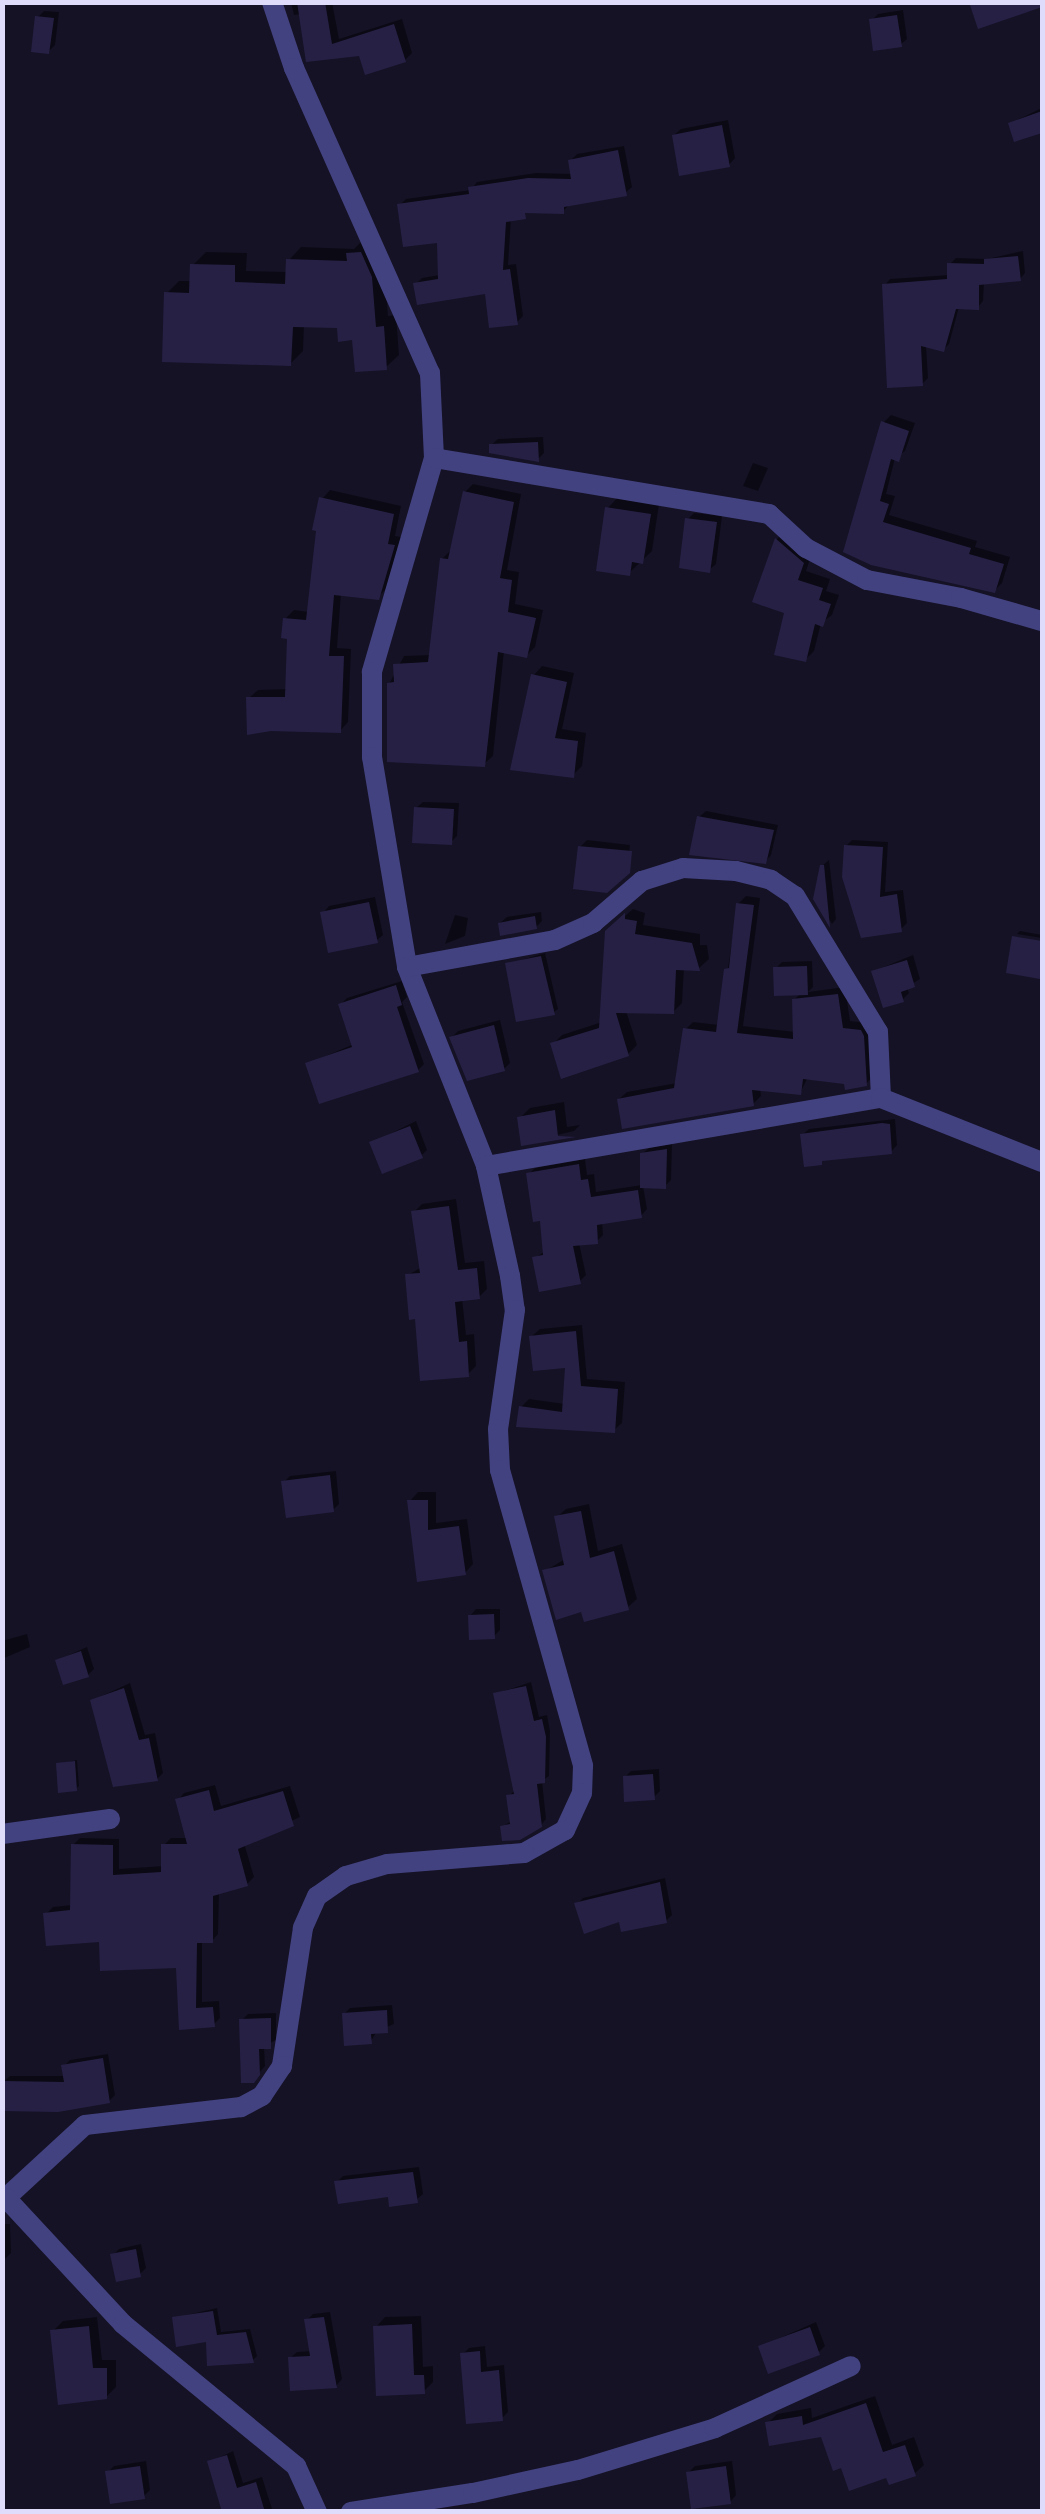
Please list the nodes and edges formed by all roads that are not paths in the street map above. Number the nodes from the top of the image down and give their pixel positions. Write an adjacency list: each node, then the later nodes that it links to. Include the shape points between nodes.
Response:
1 (272, 2): 2 (street, via 294,68 430,373)
2 (434, 458): 3 (street, via 769,514 806,548 867,580); 4 (street, via 372,672 372,757)
3 (1042, 621)
4 (407, 966): 5 (street, via 555,940 593,924 642,881 683,868 771,880 795,896 878,1032); 7 (street)
5 (882, 1098): 6 (street); 7 (street)
6 (1042, 1162)
7 (486, 1166): 10 (street, via 515,1310 498,1429 500,1470 583,1766 582,1793 565,1830 524,1853 387,1864 346,1876 318,1896 303,1928 282,2066 262,2096 241,2107 85,2125)
8 (110, 1819): 9 (street)
9 (2, 1834)
10 (4, 2197): 12 (street, via 123,2324 296,2466)
11 (851, 2366): 13 (street, via 715,2428 578,2470)
12 (318, 2512)
13 (351, 2512)

